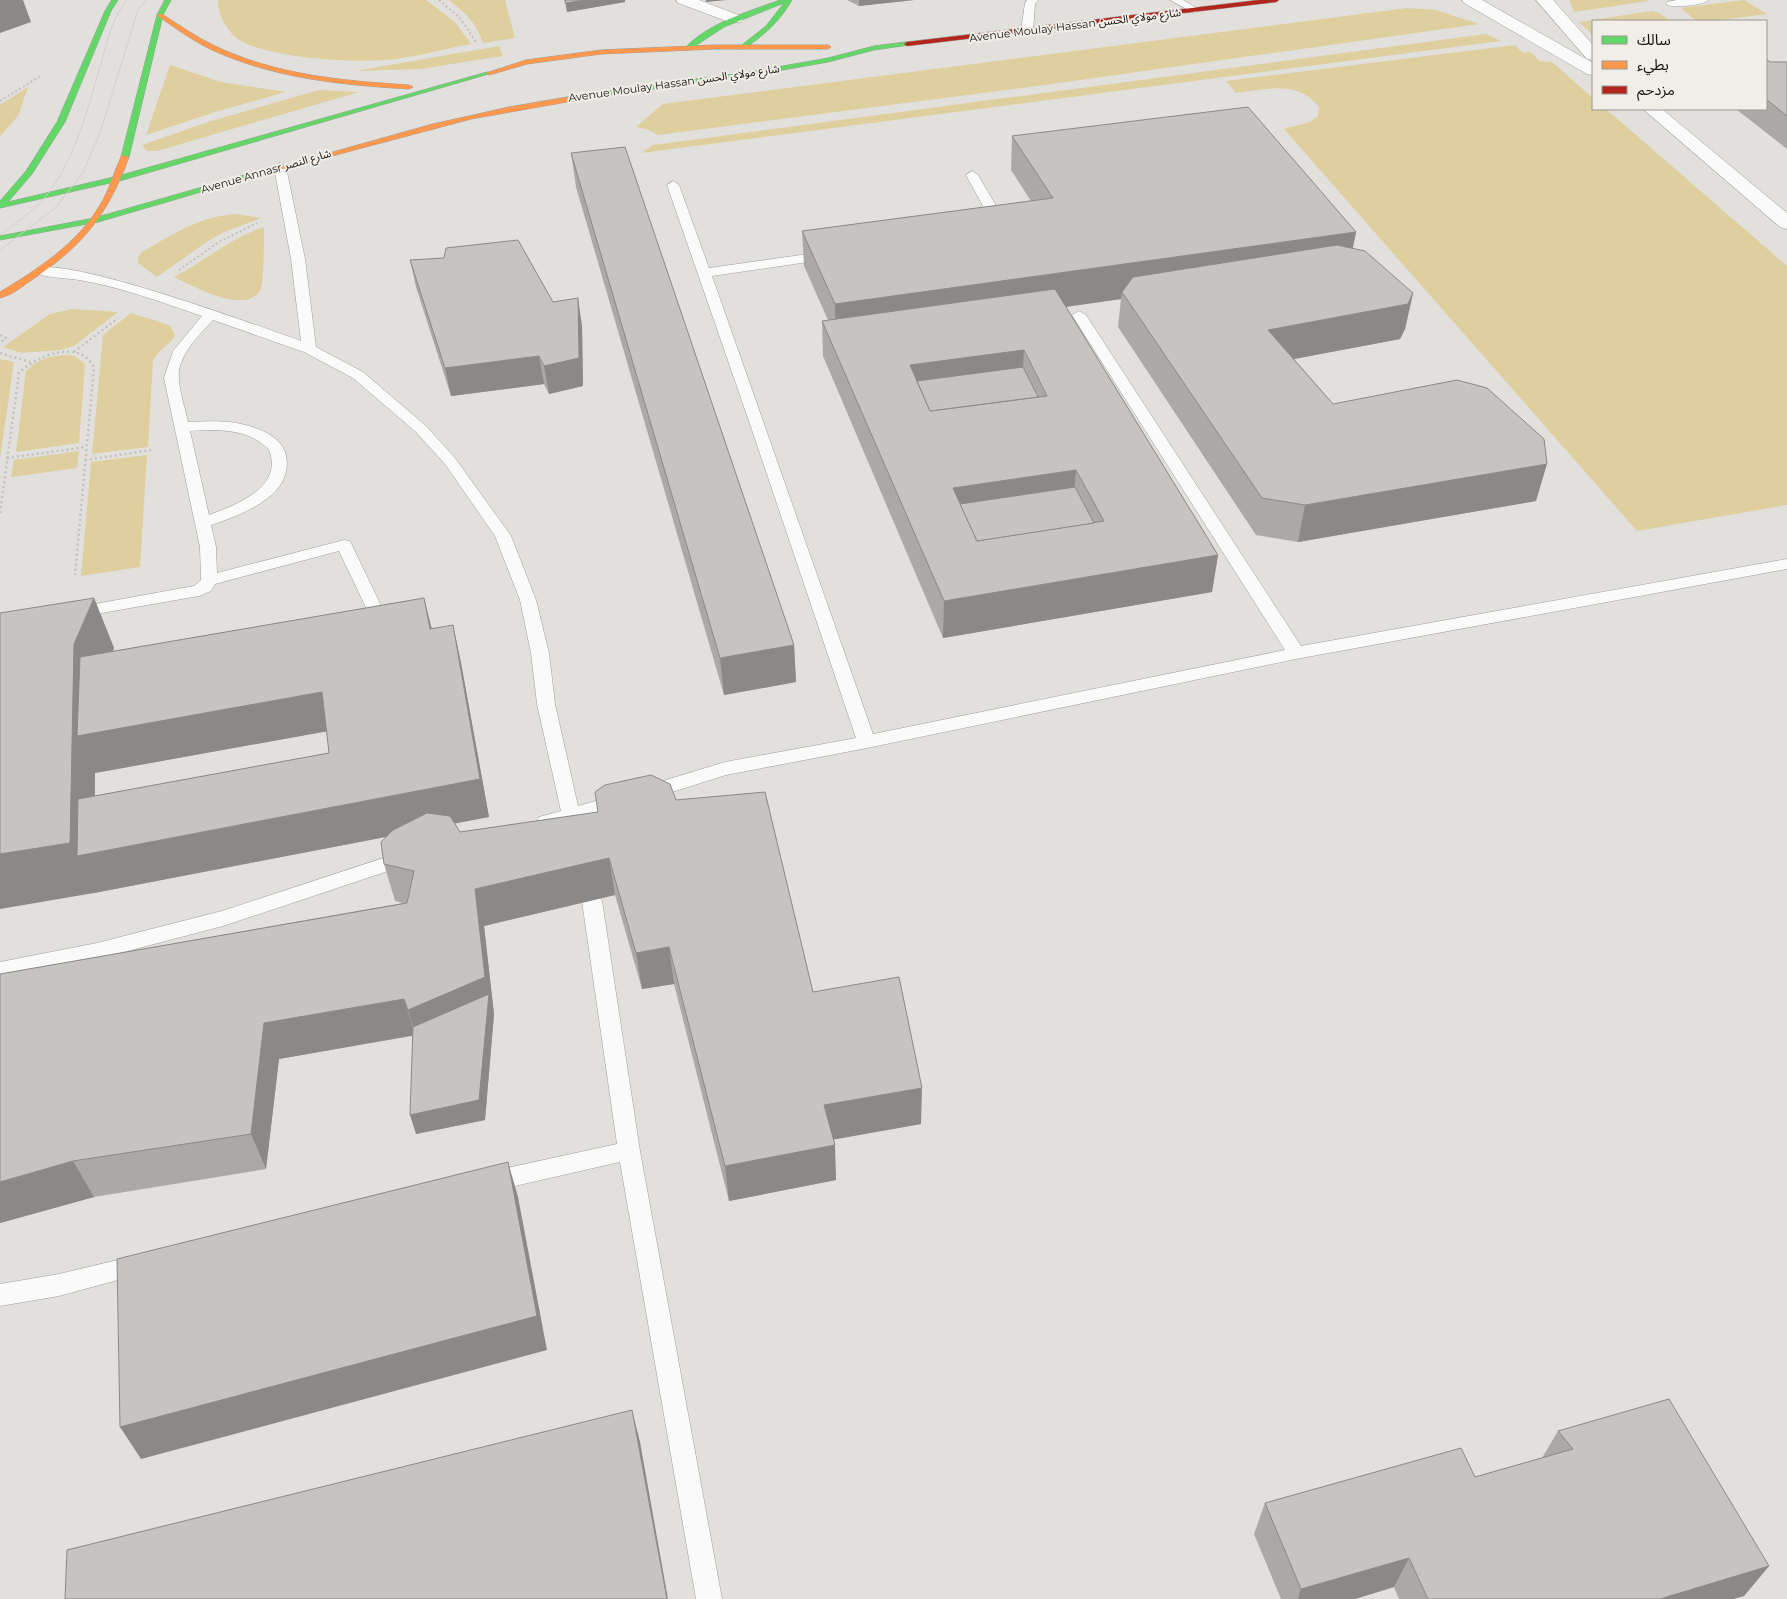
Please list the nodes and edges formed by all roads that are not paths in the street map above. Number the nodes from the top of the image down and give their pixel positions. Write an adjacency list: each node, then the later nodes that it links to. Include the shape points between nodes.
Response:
1 (115, 0): 34 (main road, via 61,122 29,172)
2 (168, 0): 13 (main road)
3 (684, 0): 14 (street)
4 (788, 0): 14 (main road); 16 (main road, via 780,17)
5 (1033, 0): 15 (lane)
6 (1176, 0): 12 (lane)
7 (1276, 0): 12 (main road, Avenue Moulay Hassan شارع مولاي الحسن)
8 (1470, 0): 24 (street)
9 (1544, 0): 20 (street)
10 (1704, 0): 11 (lane)
11 (1671, 4)
12 (1194, 10): 15 (main road, Avenue Moulay Hassan شارع مولاي الحسن)
13 (160, 15): 26 (main road, via 197,40 272,69 373,86); 32 (main road)
14 (735, 19): 18 (main road)
15 (1027, 30): 17 (main road, Avenue Moulay Hassan شارع مولاي الحسن)
16 (741, 48): 17 (main road, Avenue Moulay Hassan شارع مولاي الحسن); 18 (main road); 21 (main road)
17 (874, 48): 27 (main road, Avenue Moulay Hassan شارع مولاي الحسن, via 749,74)
18 (687, 49): 19 (main road)
19 (632, 50): 23 (main road); 26 (main road, via 526,62)
20 (1592, 53)
21 (724, 60)
22 (710, 66): 29 (main road, via 512,99 417,125)
23 (577, 67)
24 (1592, 69)
25 (512, 78): 26 (main road)
26 (442, 86): 32 (main road)
27 (532, 103): 29 (main road, Avenue Annasr شارع النصر)
28 (1653, 110): 36 (street)
29 (387, 138): 30 (main road, Avenue Annasr شارع النصر)
30 (280, 167): 35 (main road, Avenue Annasr شارع النصر); 45 (lane, via 298,259)
31 (972, 175): 37 (lane, via 1003,229)
32 (119, 179): 34 (main road); 35 (main road)
33 (673, 185): 41 (lane)
34 (0, 206)
35 (95, 220): 38 (main road, Avenue Annasr شارع النصر); 40 (main road, via 80,239)
36 (1787, 223)
37 (993, 231)
38 (0, 238)
39 (839, 253): 41 (lane)
40 (41, 271): 42 (main road); 43 (lane, via 122,285)
41 (704, 273): 53 (lane)
42 (0, 296)
43 (211, 314): 45 (lane); 46 (lane, via 183,346 173,365 172,390)
44 (1079, 315): 52 (lane)
45 (309, 350): 54 (lane, via 358,375 421,428 450,461 503,536 528,600)
46 (183, 427): 47 (lane); 47 (lane, via 245,430 269,441 280,460 277,476 266,492 240,509)
47 (202, 523): 49 (lane, via 208,547)
48 (1787, 564): 52 (lane)
49 (209, 580): 50 (lane, via 344,545); 51 (lane, via 199,592)
50 (377, 614)
51 (56, 616)
52 (1296, 653): 53 (lane)
53 (867, 742): 54 (lane, via 725,769)
54 (570, 816): 55 (lane); 56 (lane)
55 (531, 825)
56 (579, 843)
57 (421, 852): 59 (lane, via 223,918 97,951)
58 (592, 901): 60 (lane)
59 (0, 970)
60 (629, 1151): 61 (lane); 64 (lane)
61 (463, 1188)
62 (160, 1260): 63 (lane, via 59,1285)
63 (0, 1295)
64 (709, 1599)

